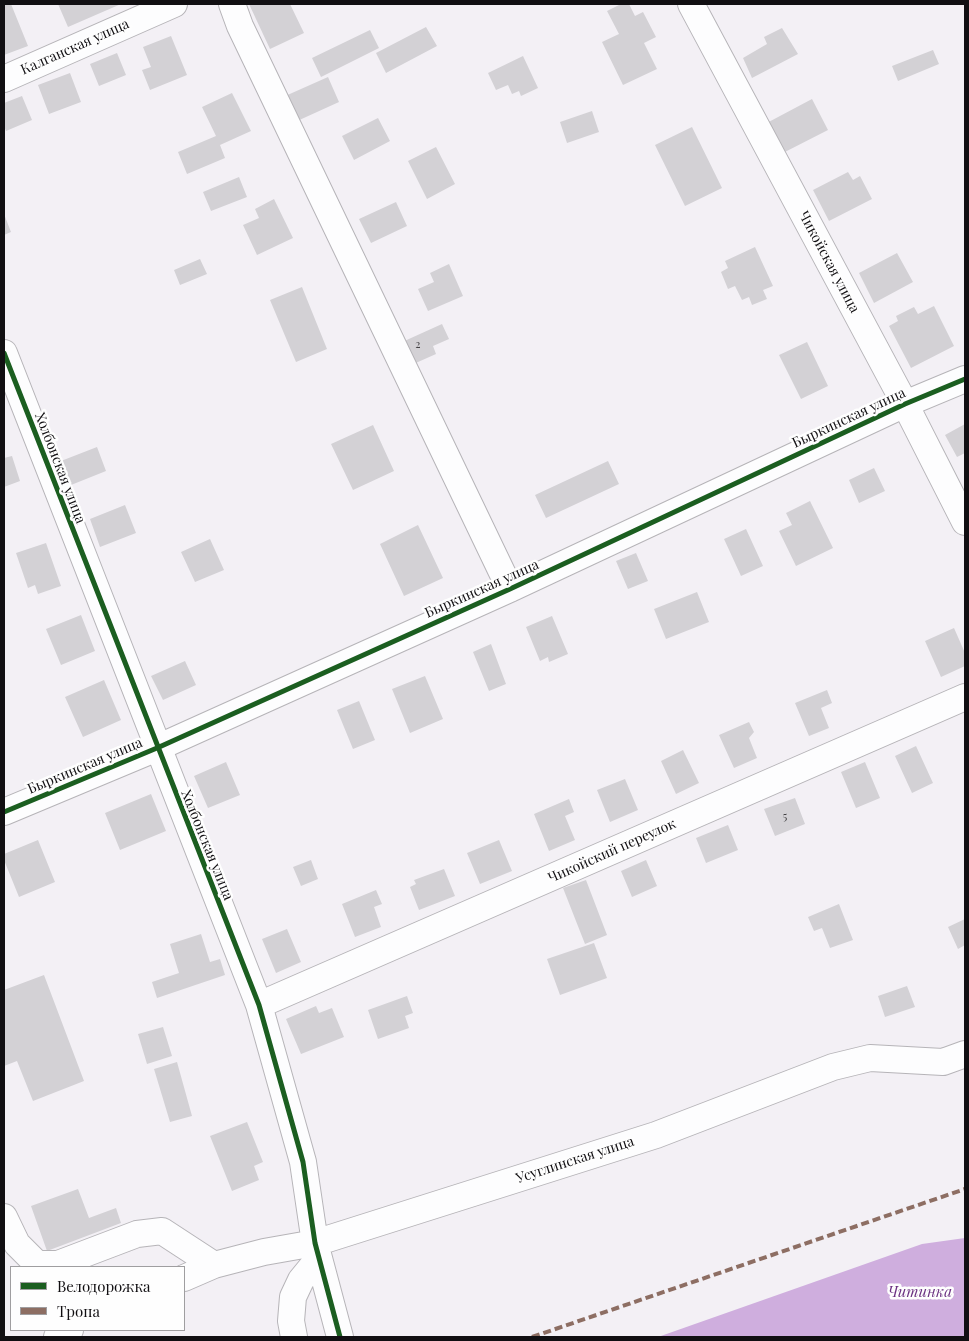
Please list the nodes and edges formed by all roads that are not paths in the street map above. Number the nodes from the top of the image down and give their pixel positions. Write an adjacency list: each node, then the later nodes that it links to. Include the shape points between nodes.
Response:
1 (174, 4): 4 (street, Калганская улица)
2 (232, 4): 9 (street)
3 (691, 4): 7 (street, Чикойская улица)
4 (4, 79)
5 (4, 353): 11 (street, Холбонская улица)
6 (965, 379): 7 (street, Быркинская улица)
7 (905, 404): 8 (street, Чикойская улица); 9 (street, Быркинская улица)
8 (965, 522)
9 (510, 589): 11 (street, Быркинская улица)
10 (965, 697): 13 (street, Чикойский переулок)
11 (157, 748): 12 (street, Быркинская улица); 13 (street, Холбонская улица)
12 (4, 812)
13 (258, 1005): 16 (street, Холбонская улица, via 303,1162)
14 (965, 1054): 16 (street, Усуглинская улица, via 943,1062 870,1058 833,1067 656,1135)
15 (4, 1217): 17 (street, via 17,1244 37,1264 58,1264 137,1234 162,1231)
16 (317, 1250): 17 (street, Усуглинская улица, via 264,1252); 21 (street, via 293,1297 290,1322); 22 (street, Холбонская улица)
17 (214, 1265): 18 (street, Усуглинская улица)
18 (185, 1278)
19 (68, 1331): 20 (street)
20 (57, 1337)
21 (294, 1337)
22 (340, 1337)

